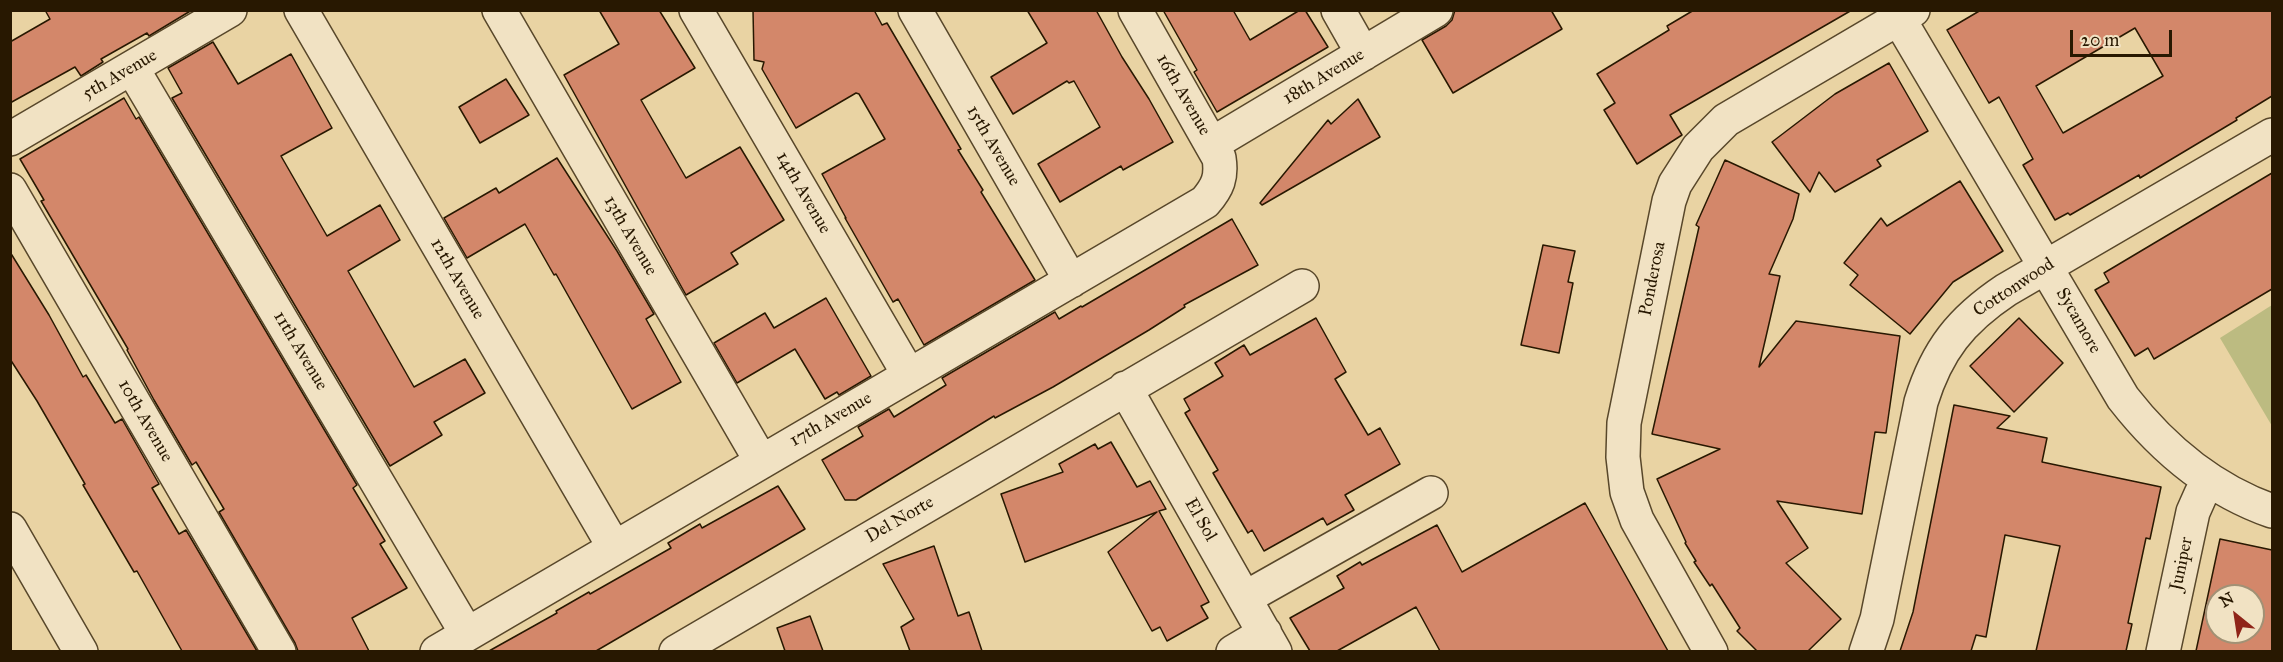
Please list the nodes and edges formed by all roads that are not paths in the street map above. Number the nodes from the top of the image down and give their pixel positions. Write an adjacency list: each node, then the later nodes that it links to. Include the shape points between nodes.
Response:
1 (230, 10): 11 (lane, 5th Avenue)
2 (301, 10): 27 (lane, 12th Avenue)
3 (499, 10): 22 (lane, 13th Avenue)
4 (696, 10): 20 (lane, 14th Avenue)
5 (915, 10): 18 (lane, 15th Avenue)
6 (1135, 10): 14 (lane, 16th Avenue)
7 (1338, 10): 10 (lane)
8 (1436, 10): 10 (lane, 18th Avenue)
9 (1906, 15): 17 (lane, Sycamore); 36 (lane, Ponderosa, via 1726,120 1698,148 1669,201 1624,423 1623,457 1627,492 1638,520)
10 (1363, 54): 14 (lane, 18th Avenue)
11 (132, 68): 13 (lane, 5th Avenue); 29 (lane, 11th Avenue)
12 (2272, 135): 17 (lane, Cottonwood)
13 (10, 139)
14 (1212, 144): 15 (lane, 16th Avenue, via 1219,158)
15 (1220, 182): 18 (lane, 17th Avenue, via 1198,207)
16 (10, 190): 32 (lane, 10th Avenue)
17 (2046, 266): 23 (lane, Sycamore, via 2139,419); 37 (lane, Cottonwood, via 1968,319 1951,338 1928,379)
18 (1071, 280): 20 (lane, 17th Avenue)
19 (1302, 285): 21 (lane, Del Norte)
20 (909, 375): 22 (lane, 17th Avenue)
21 (1125, 388): 28 (lane, El Sol); 34 (lane, Del Norte)
22 (761, 460): 27 (lane, 17th Avenue)
23 (2211, 481): 25 (lane, Sycamore); 38 (lane, Juniper, via 2193,512)
24 (1431, 494): 28 (lane)
25 (2272, 511)
26 (10, 530): 31 (lane)
27 (614, 547): 29 (lane, 17th Avenue)
28 (1245, 598): 30 (lane, El Sol)
29 (467, 634): 33 (lane, 17th Avenue)
30 (1270, 642): 35 (lane)
31 (81, 651)
32 (279, 651)
33 (437, 651)
34 (675, 651)
35 (1233, 651)
36 (1711, 651)
37 (1866, 651)
38 (2163, 651)

